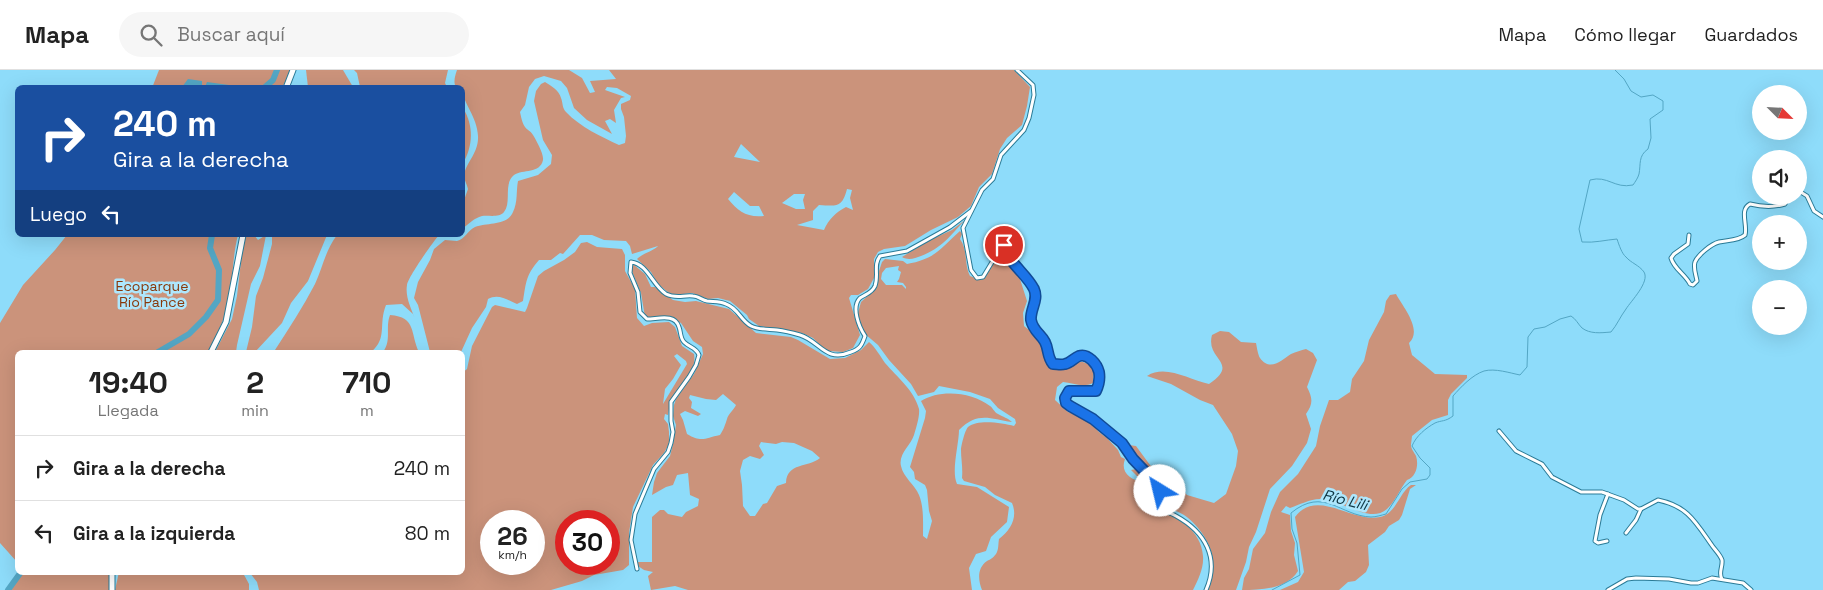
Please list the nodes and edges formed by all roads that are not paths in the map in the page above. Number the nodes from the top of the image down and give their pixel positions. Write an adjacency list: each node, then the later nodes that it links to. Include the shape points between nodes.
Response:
1 (1017, 70): 8 (street, via 1032,85 1034,95 1029,118 1024,130 1001,155 993,179 982,190)
2 (293, 71): 3 (street)
3 (287, 85)
4 (1807, 196): 9 (street, via 1814,210)
5 (1752, 204): 10 (street, via 1744,210 1745,235 1708,248 1695,262 1697,281 1693,285 1675,267 1671,258 1688,244)
6 (1754, 205): 7 (street, via 1766,208)
7 (1783, 205)
8 (971, 211): 18 (street, via 907,251 880,256 876,264 875,287 857,304 858,321 865,336 863,342 858,349 846,354 821,350 799,334 755,328 727,304 693,296 668,295 658,288 642,266 631,262 630,273 638,292 640,312 647,319 667,318 677,322 684,342 699,356 696,366 671,402 672,443 654,469 635,514 631,540); 22 (street, via 962,233 974,274 977,278 983,277 1003,244 1006,253 1035,291 1032,321 1053,364 1065,364 1084,356 1096,365 1099,373 1096,391 1069,391 1066,403 1093,419 1122,443 1158,487 1160,491 1155,507 1178,517 1198,532 1212,562)
9 (1823, 217)
10 (1689, 235)
11 (243, 237): 12 (street, via 226,322)
12 (212, 350)
13 (1499, 431): 14 (street, via 1516,451 1542,464 1552,477 1581,492)
14 (1608, 494): 15 (street); 17 (street, via 1595,542)
15 (1641, 510): 16 (street); 20 (street, via 1658,500 1686,512 1719,555)
16 (1626, 533)
17 (1607, 541)
18 (637, 569)
19 (112, 575): 21 (street)
20 (1722, 579): 23 (street, via 1712,578 1691,584 1669,579 1636,578 1626,579); 24 (street, via 1743,583)
21 (112, 590)
22 (1206, 590)
23 (1608, 590)
24 (1751, 590)

